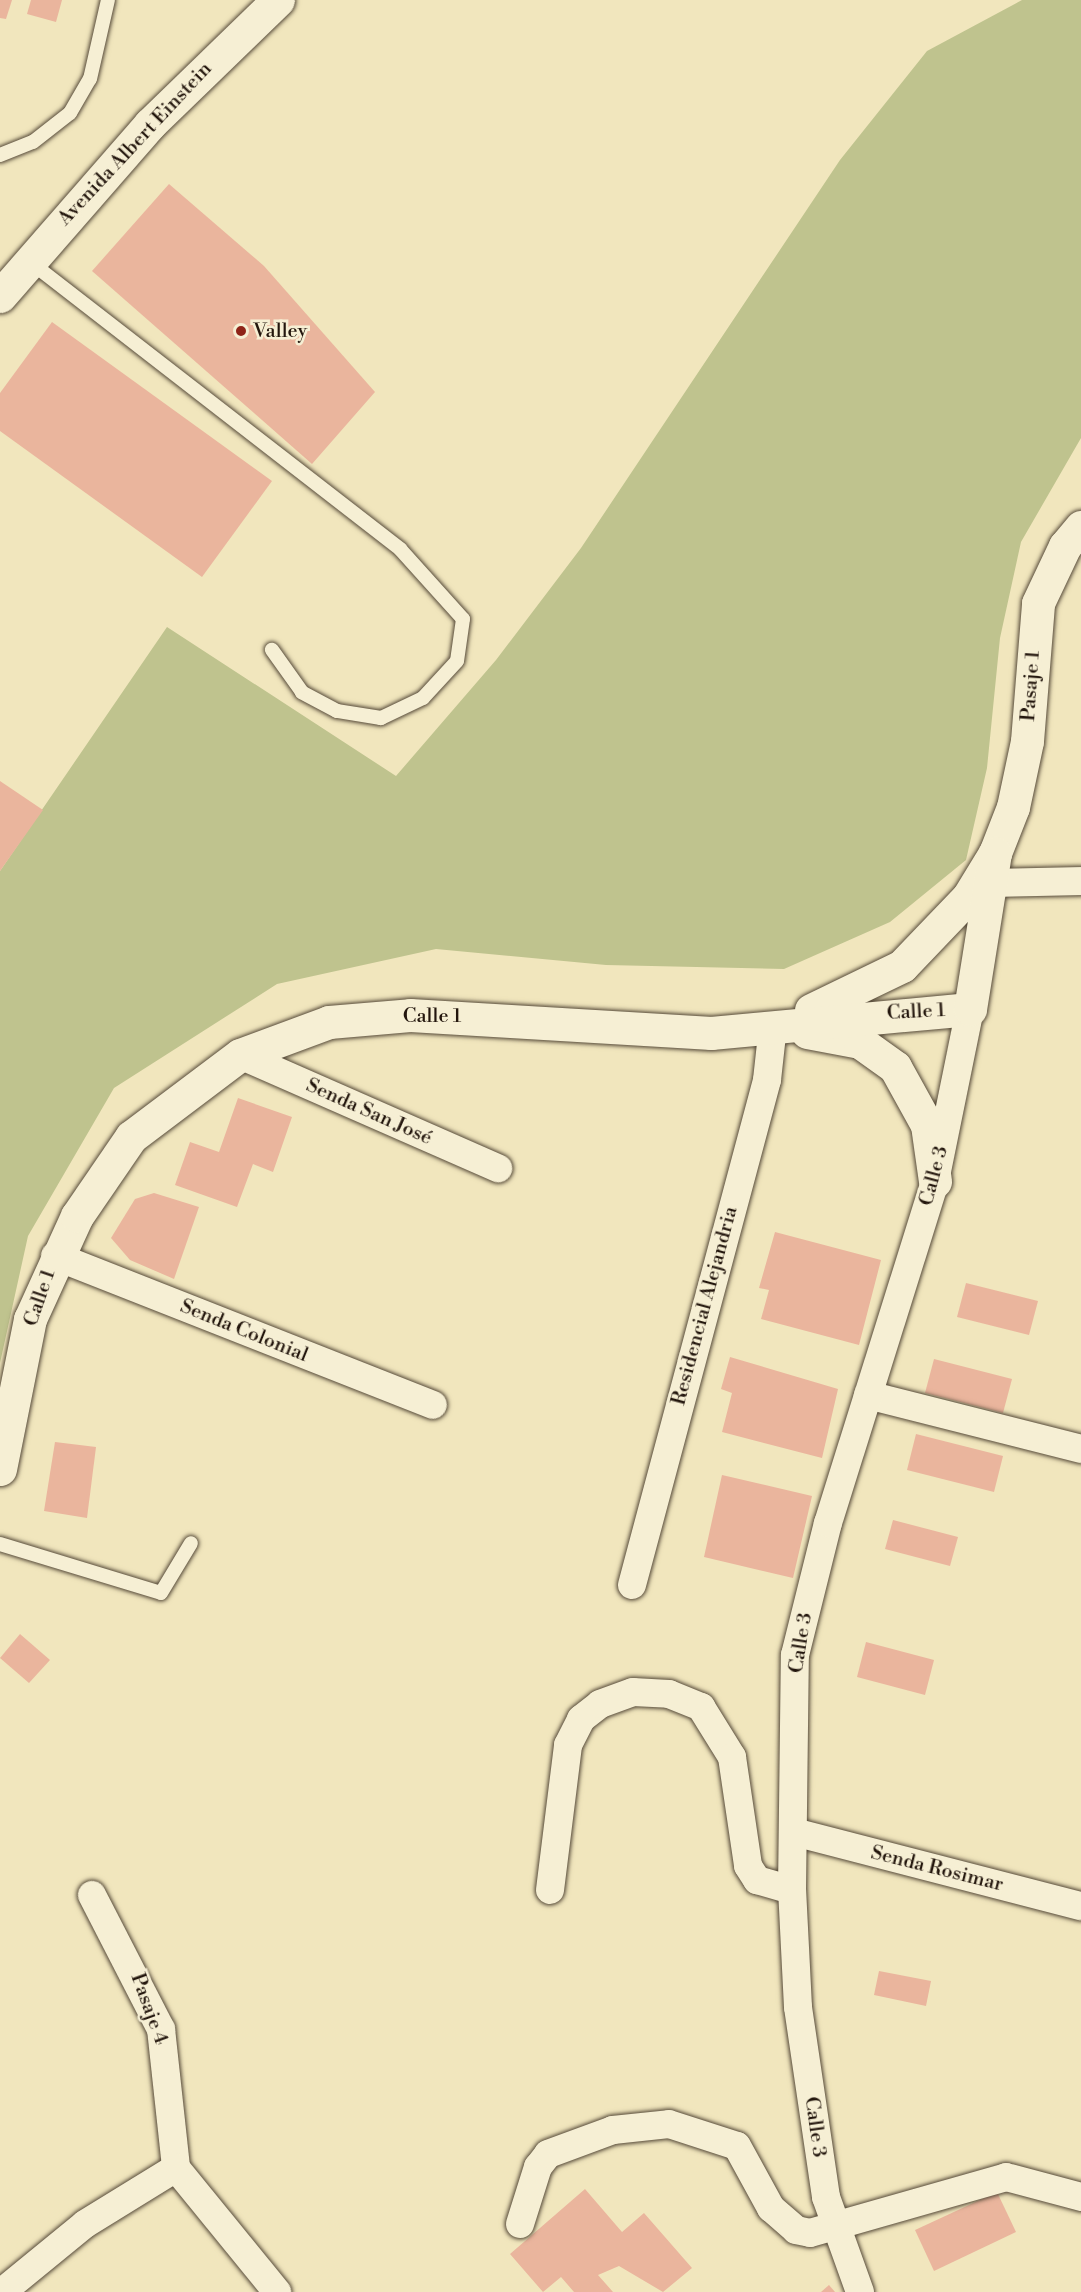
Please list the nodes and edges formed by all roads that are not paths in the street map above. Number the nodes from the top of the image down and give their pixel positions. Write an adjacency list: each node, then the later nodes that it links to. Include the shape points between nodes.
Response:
1 (108, 0): 3 (lane, via 90,79 69,113 33,142)
2 (278, 0): 4 (street, Avenida Albert Einstein, via 150,124)
3 (0, 155)
4 (29, 261): 5 (street, Avenida Albert Einstein); 7 (lane, via 400,549 444,591 463,619 457,661 423,698 381,718 337,711 302,692)
5 (0, 296)
6 (1081, 527): 8 (street, Pasaje 1, via 1065,546 1038,603 1027,741 1013,807)
7 (272, 650)
8 (994, 868): 9 (street); 10 (street, Calle 1); 11 (street, via 902,966 862,989)
9 (1081, 880)
10 (970, 1009): 11 (street, Calle 1); 14 (street, Calle 3)
11 (773, 1026): 12 (street, Calle 1, via 711,1033 410,1015 329,1022); 14 (street, via 860,1042 896,1067 927,1125); 22 (street, Residencial Alejandria, via 767,1080)
12 (240, 1055): 13 (street, Senda San José); 15 (street, Calle 1, via 131,1137 101,1176)
13 (498, 1168)
14 (935, 1181): 16 (street, Calle 3)
15 (55, 1256): 17 (street, Senda Colonial); 19 (street, Calle 1, via 30,1318)
16 (868, 1395): 18 (street); 23 (street, Calle 3, via 795,1656)
17 (433, 1405)
18 (1081, 1449)
19 (0, 1469)
20 (191, 1543): 21 (lane, via 161,1593)
21 (0, 1544)
22 (632, 1585)
23 (794, 1832): 25 (street, Calle 3); 27 (street, Senda Rosimar)
24 (550, 1890): 25 (street, via 568,1745 581,1719 633,1692 669,1694 701,1707 732,1757 748,1866 757,1880)
25 (792, 1890): 31 (street, Calle 3, via 798,2007 826,2198)
26 (92, 1895): 28 (street, Pasaje 4, via 132,1963 161,2029)
27 (1081, 1906)
28 (176, 2168): 32 (street, via 85,2224); 33 (street)
29 (1081, 2197): 31 (street, via 1006,2177)
30 (520, 2224): 31 (street, via 538,2167 548,2154 613,2130 669,2124 737,2146 771,2208 796,2230)
31 (838, 2227): 34 (street, Calle 3)
32 (2, 2292)
33 (277, 2292)
34 (860, 2292)

